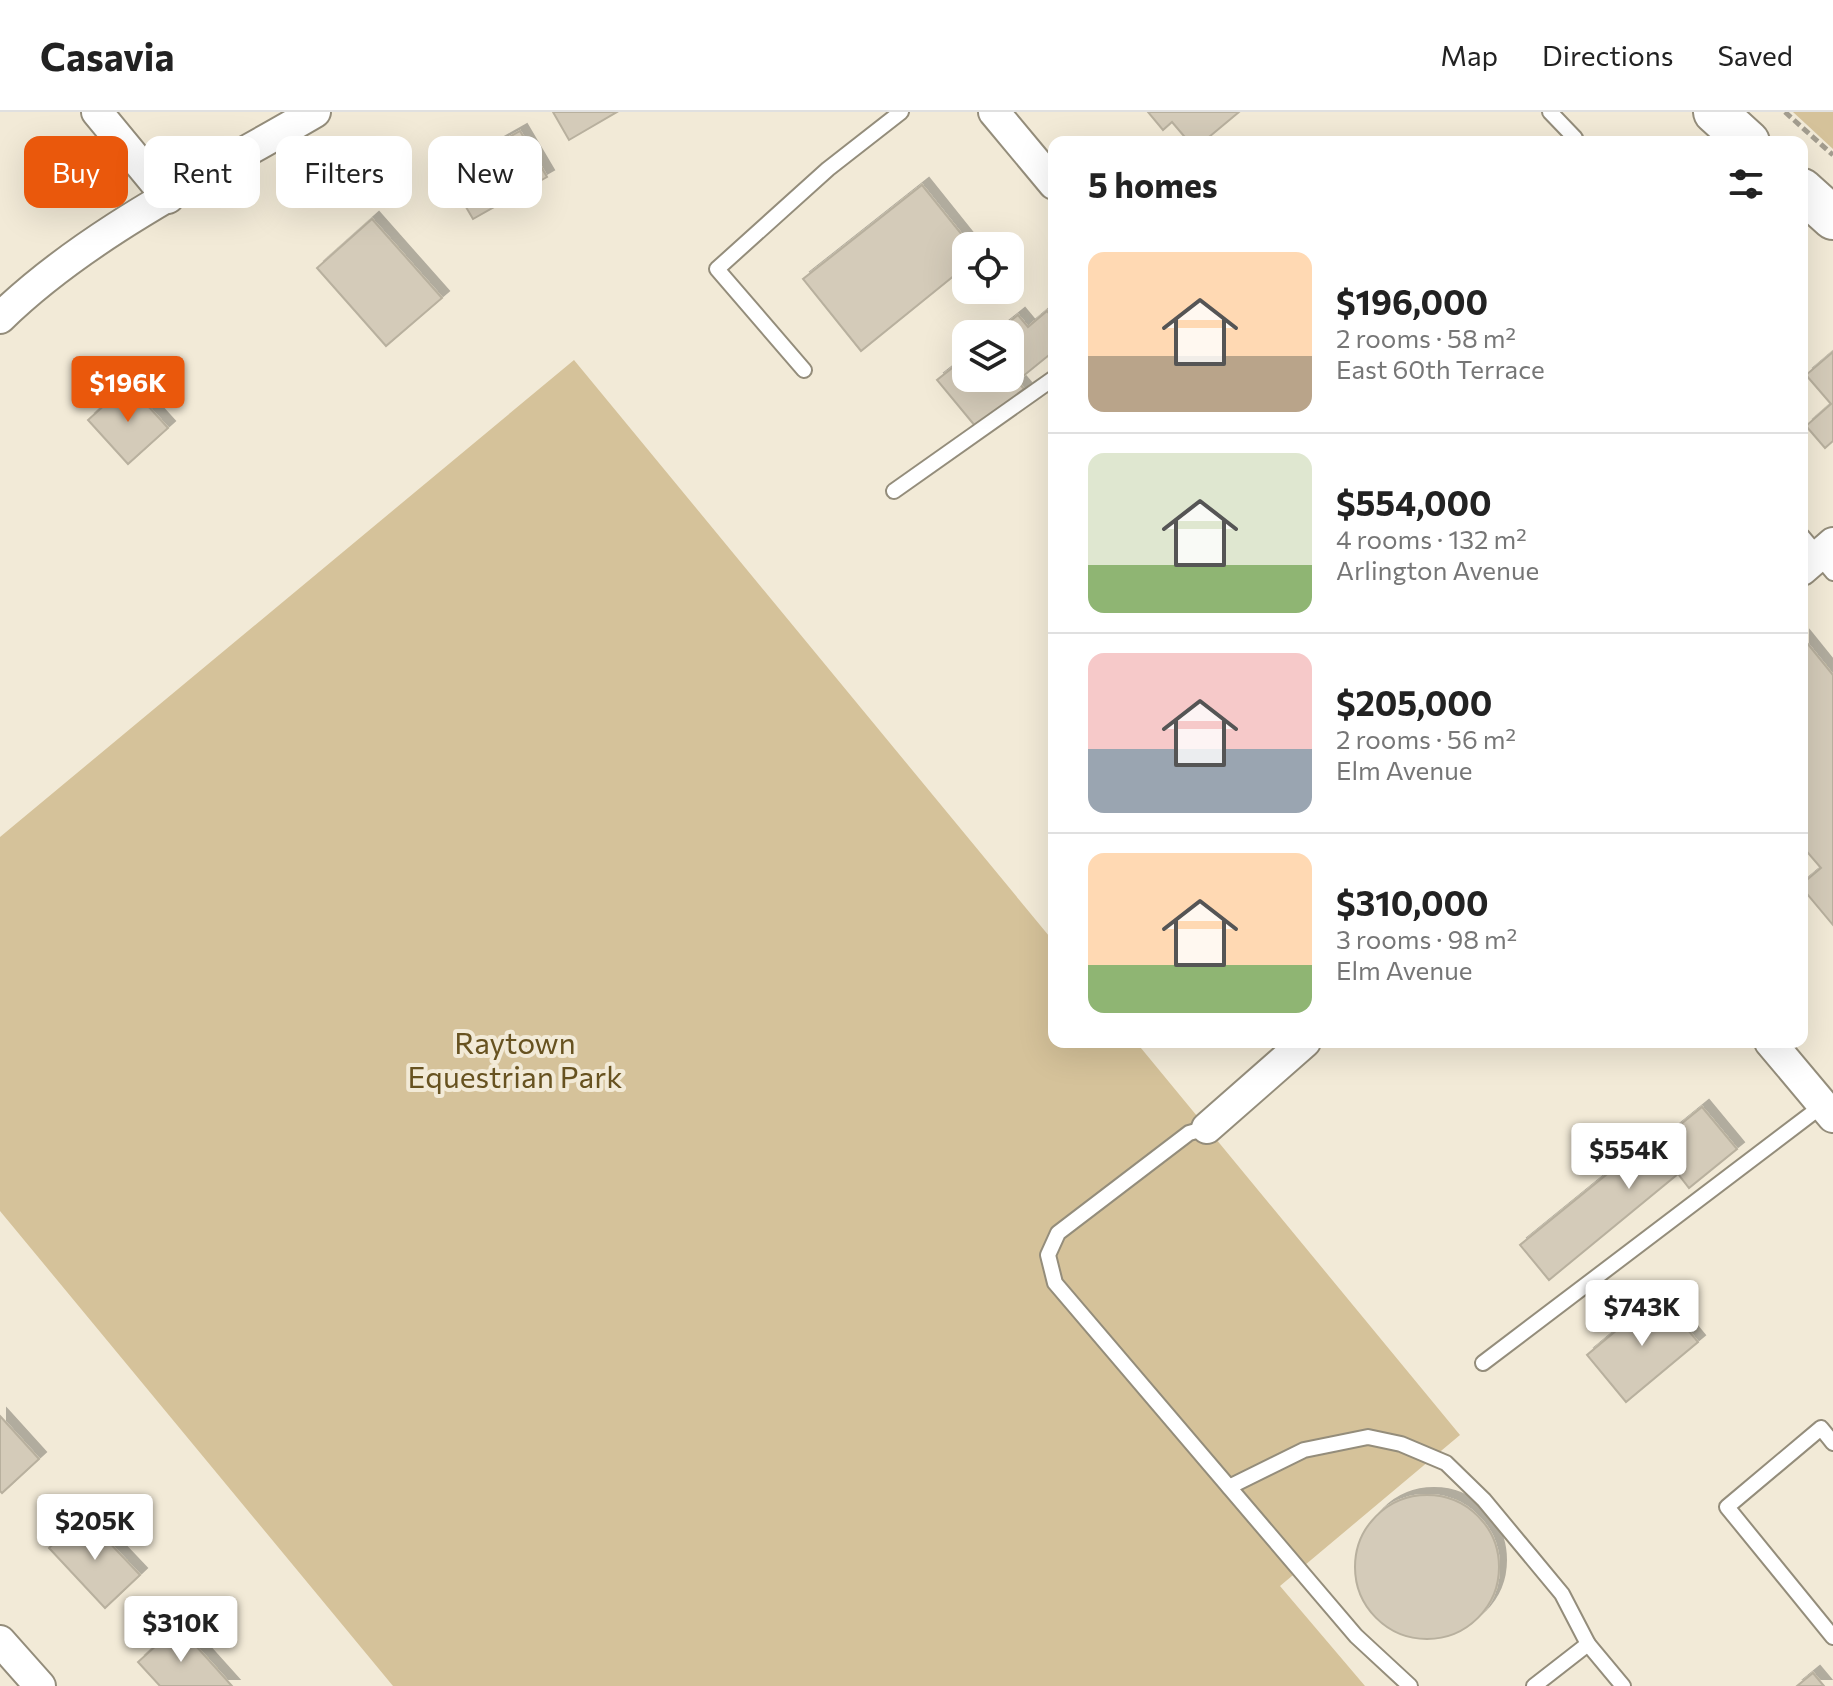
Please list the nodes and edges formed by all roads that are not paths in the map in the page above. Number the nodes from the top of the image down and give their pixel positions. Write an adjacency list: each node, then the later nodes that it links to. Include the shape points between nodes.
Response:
1 (97, 112): 10 (street)
2 (315, 112): 9 (street)
3 (901, 112): 16 (lane, via 828,169 717,269)
4 (994, 112): 11 (street)
5 (1550, 112): 7 (lane)
6 (1715, 112): 8 (main road)
7 (1573, 136)
8 (1741, 136)
9 (260, 144)
10 (144, 169)
11 (1048, 177)
12 (1808, 195): 14 (main road)
13 (152, 208): 15 (street, via 94,243)
14 (1833, 218)
15 (0, 318)
16 (804, 370)
17 (1048, 382): 18 (lane)
18 (894, 491)
19 (1298, 1048): 22 (street)
20 (1775, 1048): 21 (street)
21 (1828, 1111): 23 (lane)
22 (1207, 1128): 25 (lane, via 1189,1133 1058,1233 1048,1255 1055,1283)
23 (1483, 1363)
24 (1833, 1443): 26 (lane, via 1821,1428 1727,1507)
25 (1229, 1487): 28 (lane, via 1304,1450 1368,1437 1446,1463 1562,1594); 30 (lane, via 1356,1636)
26 (1833, 1637)
27 (0, 1641): 29 (street)
28 (1588, 1644): 31 (lane); 32 (lane)
29 (40, 1686)
30 (1410, 1686)
31 (1534, 1686)
32 (1623, 1686)

